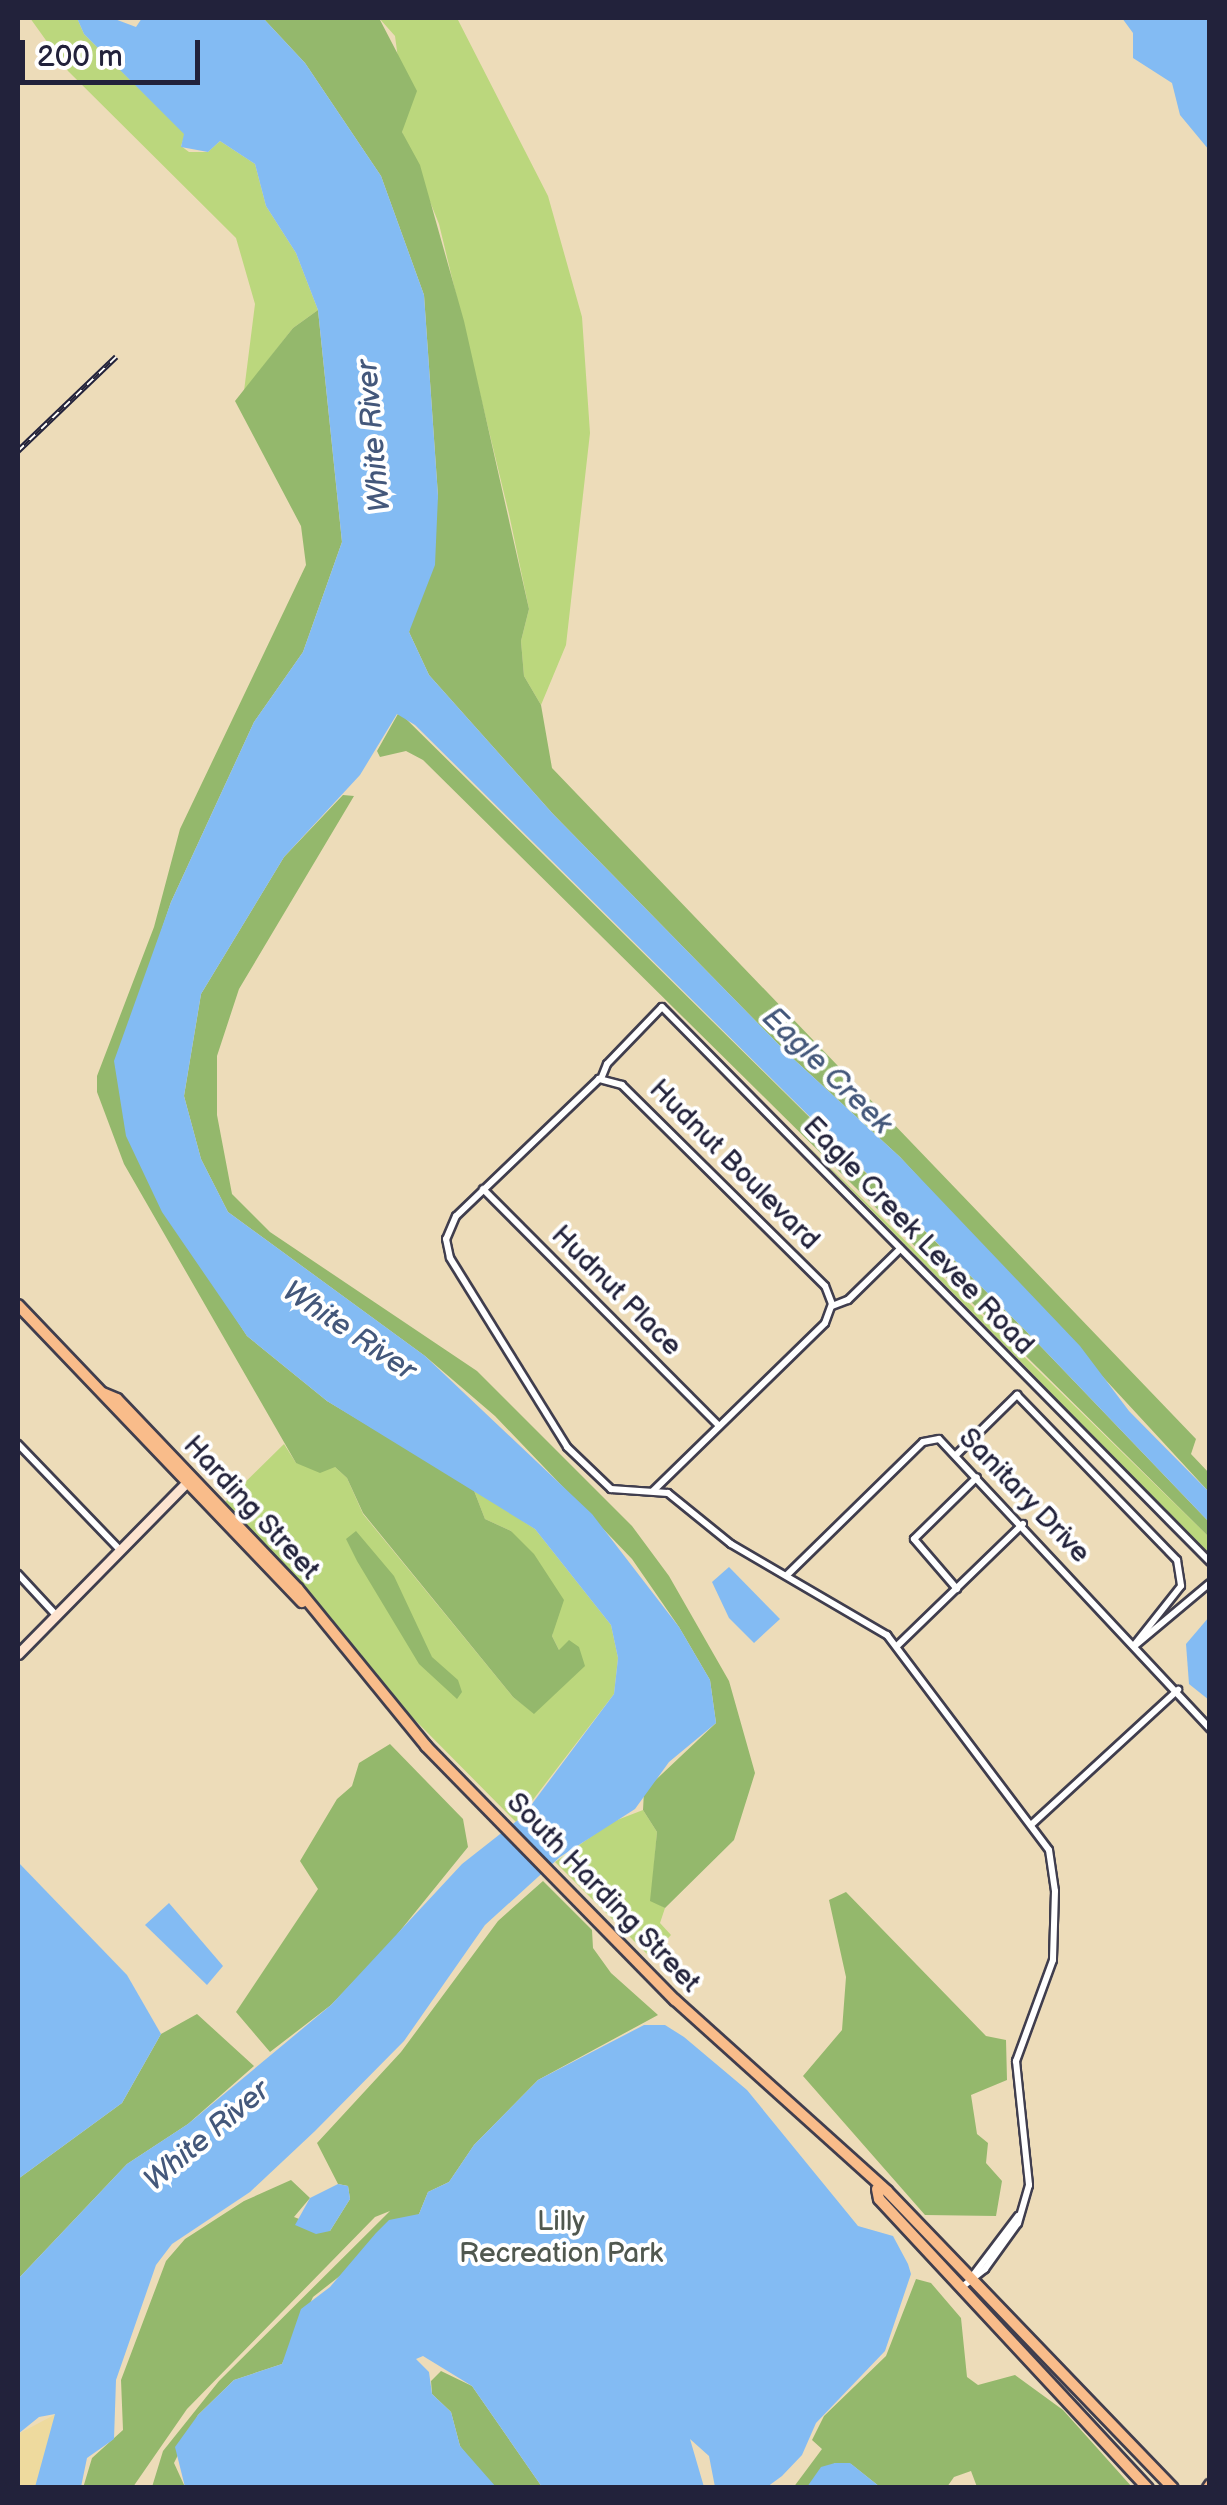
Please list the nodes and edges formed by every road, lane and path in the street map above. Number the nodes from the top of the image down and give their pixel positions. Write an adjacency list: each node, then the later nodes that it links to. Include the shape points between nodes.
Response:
1 (601, 1078): 2 (street, via 587,1084); 3 (street, Eagle Creek Levee Road, via 662,1007); 5 (street, Hudnut Boulevard, via 620,1084 707,1169 825,1286)
2 (483, 1188): 6 (street, Hudnut Place); 11 (street, via 451,1223 450,1258 563,1442 611,1489)
3 (900, 1248): 5 (street, via 848,1300); 14 (street, Eagle Creek Levee Road)
4 (18, 1305): 10 (main road, Harding Street)
5 (832, 1306): 6 (street, via 824,1323)
6 (718, 1426): 11 (street)
7 (18, 1444): 13 (street)
8 (956, 1454): 9 (street, Sanitary Drive); 16 (street, Sanitary Drive, via 939,1439 923,1442); 21 (street, via 1017,1395 1165,1546 1180,1564 1182,1583)
9 (977, 1477): 12 (street, Sanitary Drive); 18 (street, via 914,1539)
10 (188, 1481): 13 (main road); 19 (main road, Harding Street)
11 (653, 1491): 16 (street, via 668,1494 731,1544)
12 (1023, 1524): 18 (street); 21 (street, Sanitary Drive)
13 (120, 1550): 20 (main road)
14 (1210, 1562)
15 (18, 1574): 20 (street)
16 (787, 1575): 22 (street)
17 (1210, 1583): 21 (street)
18 (957, 1589): 22 (street)
19 (315, 1612): 27 (main road, South Harding Street, via 454,1772)
20 (56, 1614): 23 (main road)
21 (1136, 1644): 24 (street, Sanitary Drive)
22 (898, 1645): 26 (street)
23 (18, 1654)
24 (1178, 1690): 25 (street, Sanitary Drive); 26 (street)
25 (1210, 1729)
26 (1032, 1825): 27 (street, via 1054,1870 1054,1960 1016,2060 1030,2162 1018,2216)
27 (966, 2283): 28 (main road, South Harding Street); 29 (main road, South Harding Street)
28 (1100, 2414): 29 (main road); 31 (main road, South Harding Street)
29 (1088, 2424): 30 (main road, South Harding Street)
30 (1148, 2488)
31 (1173, 2488)

